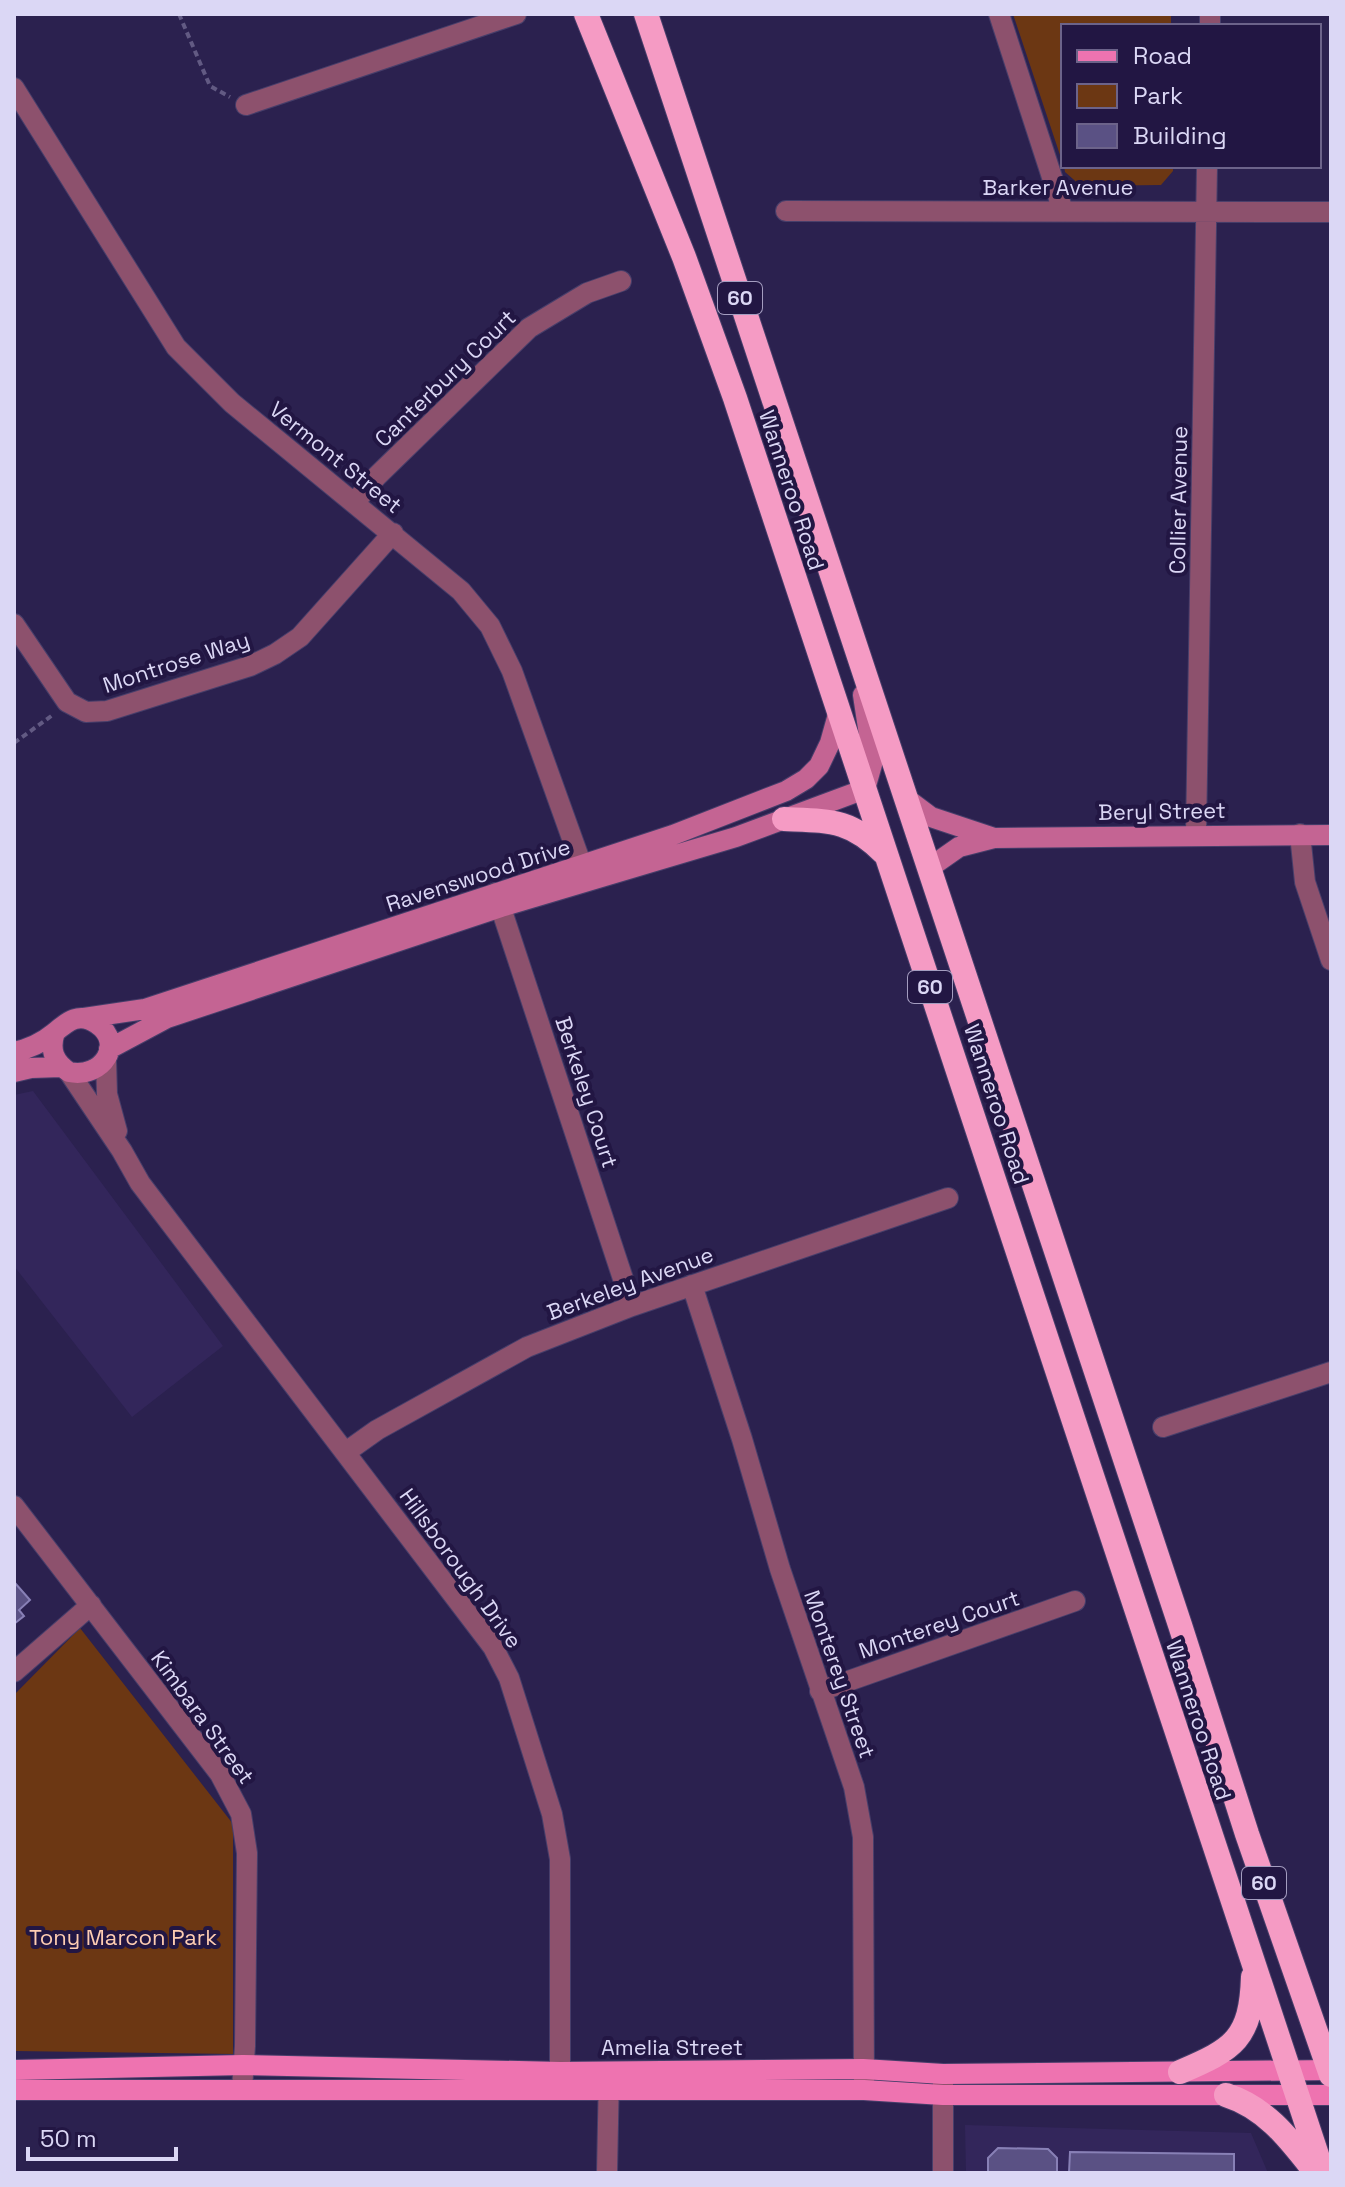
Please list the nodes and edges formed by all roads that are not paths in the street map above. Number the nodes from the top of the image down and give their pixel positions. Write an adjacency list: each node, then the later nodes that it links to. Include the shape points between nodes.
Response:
1 (516, 14): 6 (street)
2 (586, 14): 17 (highway, Wanneroo Road / 60, via 684,257)
3 (646, 14): 16 (highway, Wanneroo Road / 60)
4 (999, 14): 9 (street)
5 (14, 88): 13 (street, Vermont Street, via 176,347 232,403)
6 (246, 105)
7 (1207, 168): 10 (street, Collier Avenue)
8 (786, 211): 9 (street, Barker Avenue)
9 (1063, 211): 10 (street, Barker Avenue)
10 (1207, 211): 11 (street, Barker Avenue); 21 (street, Collier Avenue)
11 (1331, 212)
12 (621, 281): 13 (street, Canterbury Court, via 587,293 529,328)
13 (355, 502): 14 (street, Vermont Street)
14 (393, 533): 15 (street, Montrose Way, via 300,637 275,654 107,711 86,712 67,702); 27 (street, Vermont Street, via 461,591 490,626 512,671)
15 (14, 624)
16 (855, 644): 18 (street, via 872,751); 19 (highway, Wanneroo Road / 60)
17 (839, 711): 18 (highway, Wanneroo Road / 60); 27 (street, Ravenswood Drive, via 819,766 806,779)
18 (865, 789): 20 (street, Ravenswood Drive); 25 (highway, Wanneroo Road / 60)
19 (907, 799): 24 (street, Beryl Street, via 931,817); 26 (highway, Wanneroo Road / 60)
20 (784, 819): 25 (highway, via 847,826 864,833); 27 (street, Ravenswood Drive, via 677,856)
21 (1196, 834): 22 (street, Beryl Street); 24 (street, Beryl Street)
22 (1300, 834): 23 (street, Beryl Street); 29 (street, via 1305,882)
23 (1331, 835)
24 (994, 838): 26 (street, Beryl Street, via 959,847)
25 (888, 858): 48 (highway, Wanneroo Road / 60)
26 (929, 868): 53 (highway, Wanneroo Road / 60)
27 (584, 873): 28 (street, Ravenswood Drive)
28 (498, 900): 30 (street, Ravenswood Drive, via 145,1009); 33 (street, Ravenswood Drive, via 167,1018); 39 (street, Berkeley Court)
29 (1331, 960)
30 (84, 1018): 31 (street, via 62,1024); 33 (street, via 103,1028)
31 (55, 1032): 32 (street); 34 (street, via 52,1051)
32 (14, 1052)
33 (107, 1054): 34 (street, via 90,1073); 36 (street, Hillsborough Drive, via 107,1094)
34 (65, 1070): 35 (street); 36 (street, Hillsborough Drive)
35 (14, 1072)
36 (122, 1151): 42 (street, Hillsborough Drive, via 140,1183)
37 (948, 1198): 38 (street, Berkeley Avenue)
38 (692, 1285): 39 (street, Berkeley Avenue); 47 (street, Monterey Street)
39 (632, 1306): 42 (street, Berkeley Avenue, via 527,1347)
40 (1331, 1372): 41 (street)
41 (1163, 1427)
42 (346, 1452): 55 (street, Hillsborough Drive, via 493,1647 509,1678 552,1814 560,1859)
43 (14, 1506): 45 (street, Kimbara Street)
44 (1075, 1601): 47 (street, Monterey Court)
45 (91, 1605): 46 (street); 49 (street, Kimbara Street, via 220,1774 241,1814 247,1853)
46 (14, 1672)
47 (820, 1691): 54 (street, Monterey Street, via 854,1787 863,1837)
48 (1254, 1967): 51 (highway, Wanneroo Road / 60); 52 (highway, via 1252,2003 1241,2033 1218,2056)
49 (243, 2065): 50 (main road, Amelia Street); 55 (main road, Amelia Street); 58 (street, Kimbara Street)
50 (14, 2070)
51 (1289, 2071): 52 (main road, Amelia Street); 53 (main road, Amelia Street); 61 (highway, Wanneroo Road / 60)
52 (1180, 2072): 57 (main road, Amelia Street)
53 (1330, 2072)
54 (863, 2080): 56 (main road, Amelia Street); 57 (main road, Amelia Street)
55 (560, 2081): 56 (main road, Amelia Street); 58 (main road, Amelia Street)
56 (609, 2081): 63 (street)
57 (943, 2084): 60 (main road, Amelia Street); 64 (street)
58 (242, 2089): 59 (main road, Amelia Street)
59 (14, 2090)
60 (1226, 2095): 61 (main road, Amelia Street); 65 (highway, via 1284,2131)
61 (1296, 2095): 62 (main road, Amelia Street); 66 (highway, Wanneroo Road / 60)
62 (1331, 2095)
63 (607, 2173)
64 (943, 2173)
65 (1316, 2173)
66 (1323, 2173)

